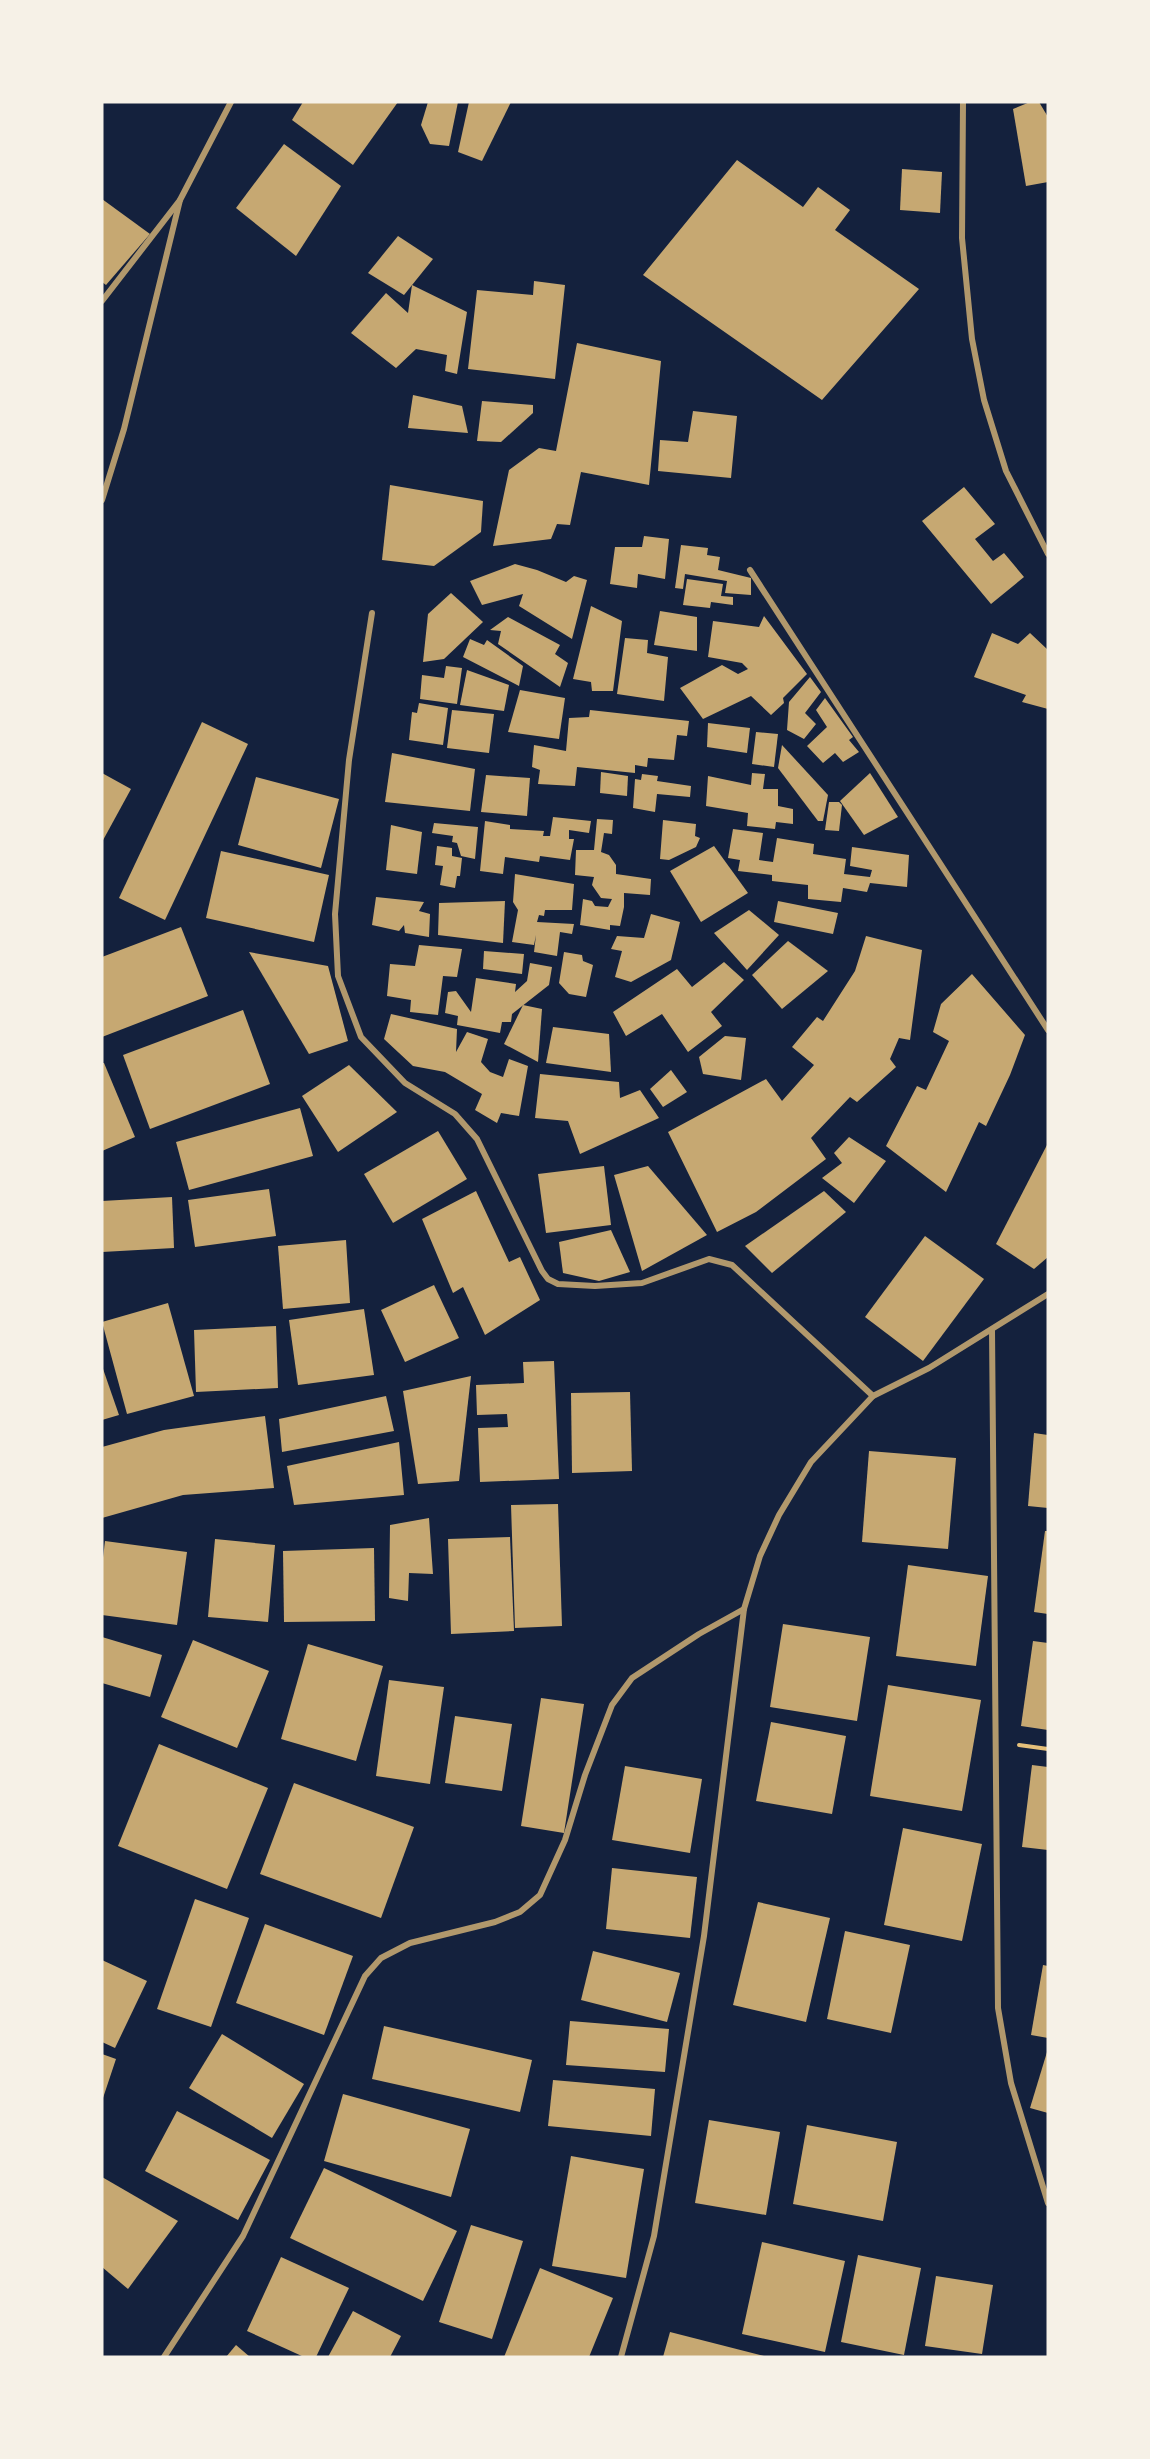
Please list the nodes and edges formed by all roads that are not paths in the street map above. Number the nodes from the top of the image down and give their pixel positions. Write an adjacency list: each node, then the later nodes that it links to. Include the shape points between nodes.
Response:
1 (231, 102): 3 (street)
2 (963, 102): 6 (street, via 962,238 972,339 984,400 1006,471)
3 (180, 200): 4 (street); 5 (street, via 124,429)
4 (102, 301)
5 (102, 500)
6 (1048, 554)
7 (750, 570): 9 (street)
8 (372, 613): 12 (street, via 349,760 335,914 338,976 361,1037 405,1083 455,1114 477,1139 548,1279 558,1284 595,1286 642,1283 709,1259 721,1261 732,1265)
9 (1048, 1030)
10 (1048, 1294): 11 (street)
11 (992, 1330): 12 (street); 14 (street, via 998,2008 1011,2083)
12 (873, 1396): 13 (street, via 811,1462 760,1556)
13 (744, 1609): 15 (street, via 632,1678 612,1705 566,1840 540,1895 520,1912 495,1922 410,1943 381,1958 365,1976 243,2236); 16 (street, via 702,1948 654,2236)
14 (1048, 2203)
15 (164, 2357)
16 (621, 2357)

